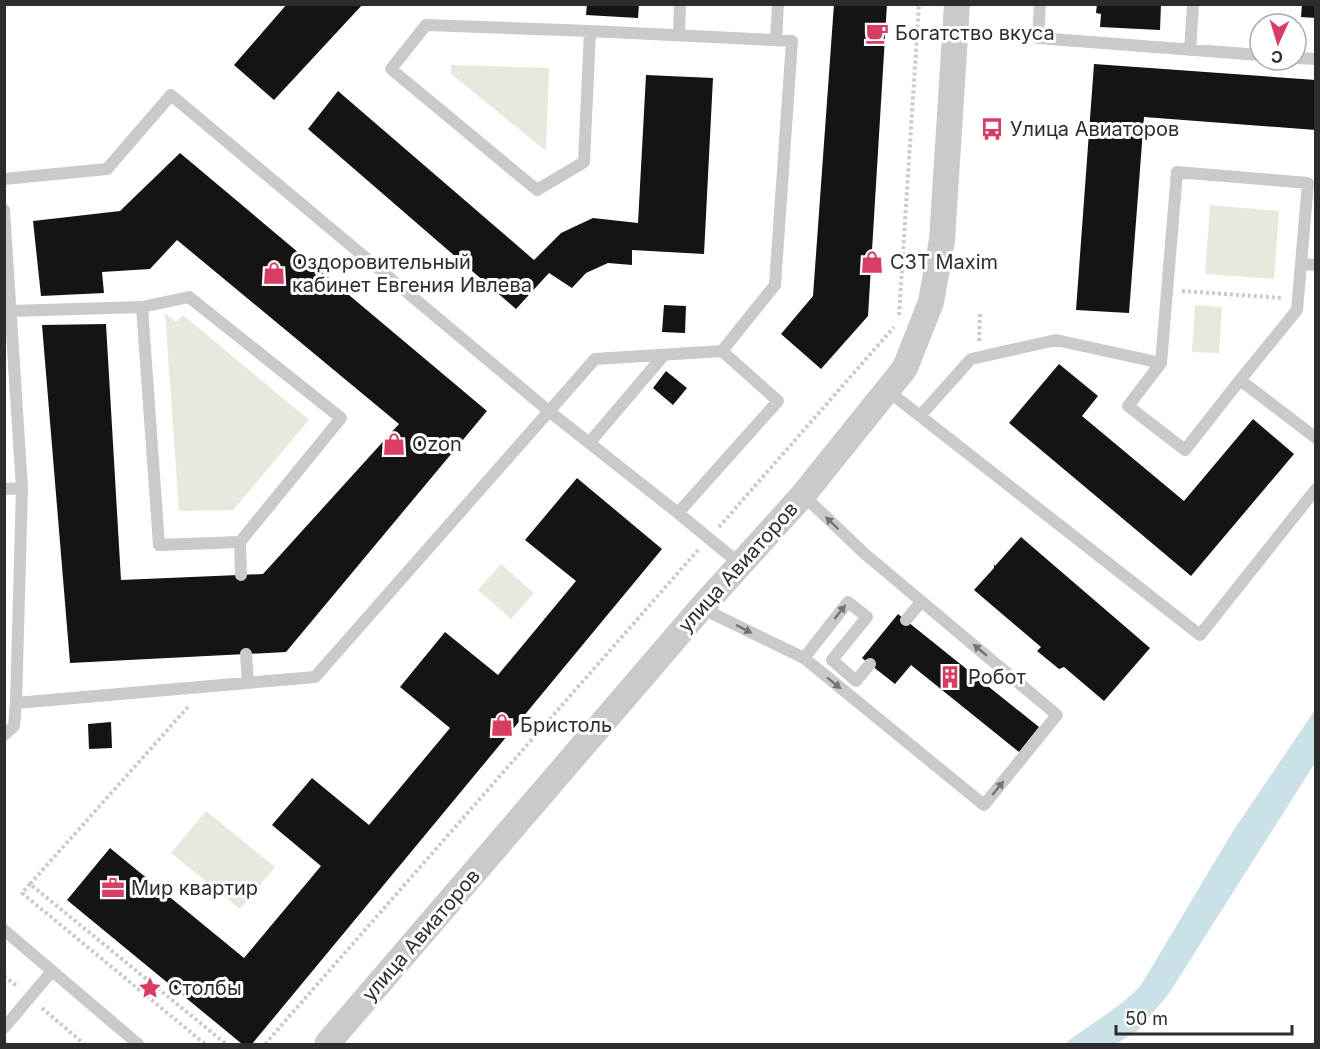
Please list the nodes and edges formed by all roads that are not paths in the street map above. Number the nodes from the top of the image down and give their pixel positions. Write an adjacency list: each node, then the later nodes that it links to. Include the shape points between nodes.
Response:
1 (680, 4): 7 (lane)
2 (778, 4): 8 (lane)
3 (957, 4): 21 (street, улица Авиаторов, via 943,228 936,279 905,368)
4 (1040, 4): 9 (lane, via 1038,38)
5 (1193, 4): 9 (lane)
6 (590, 31): 6 (lane, via 426,25 392,69 537,190 584,162); 7 (lane)
7 (679, 35): 8 (lane)
8 (776, 40): 17 (lane, via 792,41 775,285)
9 (1190, 50): 10 (lane)
10 (1248, 54)
11 (4, 179): 22 (lane, via 107,169 171,95)
12 (4, 210): 16 (lane)
13 (1301, 264): 14 (lane); 19 (lane, via 1308,183 1177,172); 20 (lane, via 1297,310)
14 (1316, 266)
15 (142, 307): 16 (lane); 31 (lane, via 159,545); 31 (lane, via 189,297 341,418)
16 (11, 312): 26 (lane)
17 (722, 351): 18 (lane); 30 (lane, via 778,401)
18 (663, 356): 22 (lane, via 595,359); 25 (lane)
19 (1161, 363): 20 (lane, via 1128,406 1185,450); 23 (lane, via 1056,340 971,359)
20 (1240, 380): 24 (lane)
21 (888, 391): 23 (lane); 29 (street, улица Авиаторов)
22 (550, 412): 25 (lane); 40 (lane, via 315,677)
23 (920, 416): 28 (lane, via 1200,635)
24 (1316, 438)
25 (590, 442): 30 (lane)
26 (22, 488): 27 (lane); 41 (lane)
27 (4, 489)
28 (1316, 489)
29 (803, 495): 32 (street, улица Авиаторов); 34 (lane, one-way to 29)
30 (678, 513): 32 (lane)
31 (240, 542): 33 (lane)
32 (740, 564): 35 (street, улица Авиаторов)
33 (241, 575)
34 (921, 602): 36 (lane); 38 (lane, one-way to 34, via 984,805 1058,715)
35 (701, 608): 38 (lane, one-way to 38); 47 (street, улица Авиаторов)
36 (906, 620)
37 (246, 654): 40 (lane)
38 (804, 658): 39 (lane, one-way to 39, via 848,602 867,617 832,660 856,681)
39 (870, 664)
40 (248, 682): 41 (lane)
41 (16, 703): 42 (lane, via 14,726)
42 (4, 735)
43 (4, 930): 44 (lane)
44 (52, 971): 45 (lane); 46 (lane)
45 (4, 1028)
46 (138, 1044)
47 (327, 1044)

